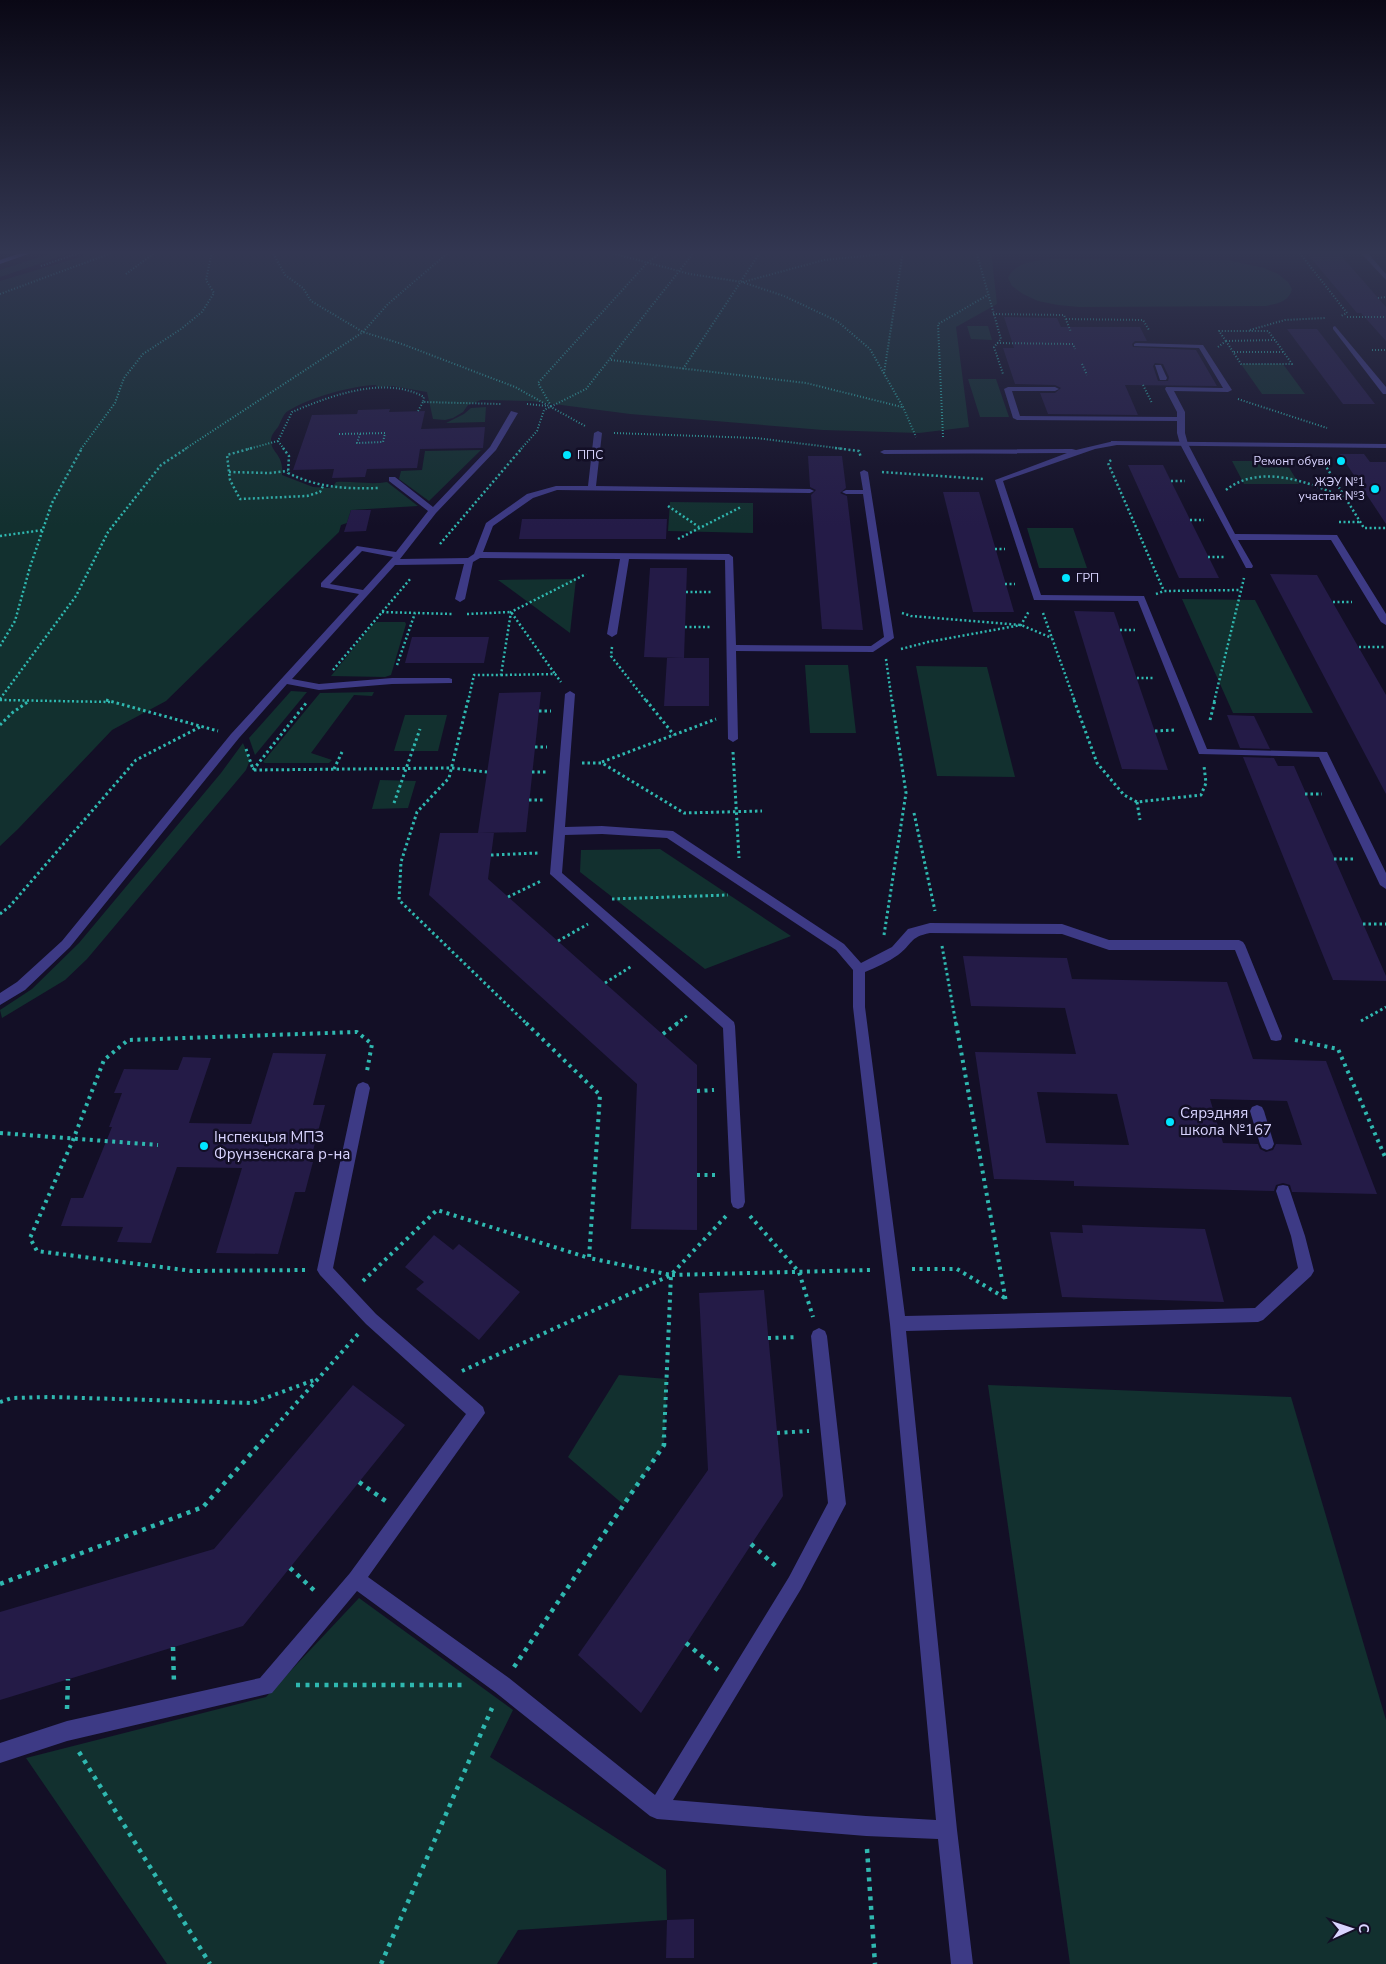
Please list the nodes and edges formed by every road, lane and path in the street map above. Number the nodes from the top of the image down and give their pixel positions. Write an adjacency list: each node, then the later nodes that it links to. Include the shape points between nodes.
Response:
1 (160, 343): 72 (path, via 143,354 124,378 115,403 86,442 52,502)
2 (347, 343): 116 (path, via 161,465 108,532 76,596)
3 (398, 343): 33 (path, via 515,387)
4 (575, 343): 33 (path, via 538,383)
5 (624, 343): 19 (path)
6 (700, 343): 22 (path)
7 (862, 343): 23 (path, via 870,350)
8 (889, 343): 23 (path)
9 (939, 343): 42 (path)
10 (997, 343): 16 (path, via 1073,344); 26 (path, via 994,347)
11 (1227, 343): 17 (path)
12 (1277, 343): 18 (path)
13 (1347, 343): 29 (street)
14 (1136, 345): 15 (street)
15 (1157, 345): 28 (street, via 1201,346 1228,390)
16 (1075, 349)
17 (1234, 352): 18 (path); 18 (path, via 1241,364 1292,364)
18 (1283, 352)
19 (611, 360): 22 (path); 33 (path, via 586,389)
20 (1082, 364): 24 (path)
21 (1158, 367): 25 (street)
22 (683, 368): 34 (path, via 806,383)
23 (884, 374): 34 (path)
24 (1087, 375)
25 (1163, 378)
26 (1008, 389): 27 (street); 37 (street, via 1017,418)
27 (1055, 390)
28 (1209, 390): 37 (street, via 1168,388 1181,412); 38 (path)
29 (1386, 392)
30 (423, 402): 31 (path); 35 (path); 43 (path, via 424,397 420,393 408,390 370,389 346,393 292,412)
31 (502, 404)
32 (522, 404): 33 (path)
33 (551, 407): 39 (path); 79 (path, via 544,410 537,430)
34 (903, 407): 45 (path)
35 (418, 411)
36 (514, 413): 68 (street, via 493,448)
37 (1181, 419): 47 (street)
38 (1330, 429)
39 (598, 433): 55 (path, via 756,438 860,451); 61 (street)
40 (339, 434): 41 (path)
41 (360, 434): 41 (path, via 377,433 385,433 383,442 357,443)
42 (942, 434)
43 (279, 436): 44 (path); 46 (path)
44 (286, 436)
45 (916, 438)
46 (278, 441): 53 (path, via 289,456); 54 (path, via 227,455)
47 (1184, 444): 48 (street); 50 (street, via 1114,443); 74 (street)
48 (1314, 445): 49 (street); 66 (path)
49 (1386, 446)
50 (1082, 451): 51 (street); 58 (street)
51 (884, 452)
52 (1112, 459): 84 (path, via 1108,463)
53 (288, 471): 54 (path); 59 (path, via 304,482)
54 (229, 472): 59 (path, via 240,498 307,496 320,492)
55 (864, 472): 65 (street)
56 (884, 472): 58 (path)
57 (392, 479): 68 (street)
58 (999, 480): 88 (street)
59 (323, 486): 60 (path)
60 (385, 488)
61 (592, 488): 62 (street); 75 (street, via 556,488 530,496 489,525)
62 (810, 491)
63 (1226, 491): 66 (path, via 1239,481 1280,477 1311,483)
64 (846, 492): 65 (street)
65 (867, 492): 107 (street, via 889,638 873,649)
66 (1346, 498): 70 (path)
67 (744, 506): 77 (path)
68 (433, 511): 78 (street)
69 (1334, 522): 70 (path)
70 (1361, 522): 71 (path, via 1364,528)
71 (1386, 528)
72 (43, 530): 73 (path); 103 (path, via 15,620)
73 (0, 536)
74 (1234, 537): 81 (street); 97 (street, via 1334,537)
75 (478, 555): 76 (street); 80 (street)
76 (625, 557): 77 (street); 101 (street)
77 (638, 557): 86 (street, via 730,557)
78 (396, 559): 79 (street); 87 (street); 87 (street, via 360,548 324,584)
79 (426, 561): 80 (street); 91 (path)
80 (469, 561): 90 (street)
81 (1249, 566): 83 (path)
82 (590, 571): 92 (path)
83 (1240, 590): 84 (path); 127 (path)
84 (1164, 591): 89 (path)
85 (686, 592): 86 (path)
86 (730, 592): 100 (street)
87 (366, 593): 111 (street)
88 (1037, 598): 89 (street); 98 (path); 102 (path)
89 (1141, 598): 127 (street)
90 (460, 599)
91 (381, 612): 93 (path); 114 (path)
92 (511, 612): 95 (path); 109 (path); 110 (path)
93 (415, 614): 94 (path); 112 (path)
94 (453, 614)
95 (462, 614)
96 (911, 616): 98 (path)
97 (1386, 622)
98 (1021, 625): 102 (path); 104 (path)
99 (685, 627): 100 (path)
100 (730, 627): 107 (street)
101 (612, 634): 123 (path, via 611,656)
102 (1053, 638): 135 (path, via 1097,763 1124,795)
103 (0, 646)
104 (910, 646)
105 (1358, 647): 106 (path)
106 (1386, 647)
107 (731, 648): 118 (street)
108 (885, 654): 157 (path, via 906,793)
109 (555, 674): 110 (path); 115 (path)
110 (501, 675): 130 (path, via 474,675)
111 (286, 681): 114 (street); 160 (street, via 235,736 66,944)
112 (392, 681): 113 (street); 114 (street)
113 (449, 681)
114 (319, 686): 133 (path)
115 (570, 694): 129 (street)
116 (0, 699): 117 (path)
117 (30, 701): 119 (path); 120 (path, via 105,700)
118 (732, 713): 123 (path); 124 (street)
119 (0, 724)
120 (202, 726): 122 (path); 150 (path, via 136,760)
121 (420, 729): 132 (path)
122 (223, 732)
123 (674, 735): 128 (path)
124 (733, 739): 138 (path)
125 (244, 743): 133 (path)
126 (342, 752): 131 (path)
127 (1203, 752): 135 (path, via 1206,784 1201,795); 146 (street, via 1323,754)
128 (602, 763): 129 (path); 138 (path, via 684,814)
129 (565, 764): 141 (street)
130 (452, 768): 132 (path); 134 (path); 175 (path, via 449,778 417,812 401,862 400,900 600,1095)
131 (334, 769): 132 (path); 133 (path)
132 (407, 769): 136 (path)
133 (253, 770)
134 (487, 772)
135 (1137, 802): 140 (path)
136 (394, 803)
137 (762, 811): 138 (path)
138 (736, 812): 145 (path)
139 (914, 813): 154 (path)
140 (1140, 820)
141 (558, 831): 142 (street); 145 (street, via 669,834)
142 (557, 853): 143 (path); 144 (street)
143 (491, 855)
144 (556, 874): 148 (path); 149 (street)
145 (739, 881): 147 (street)
146 (1386, 885)
147 (759, 893): 149 (path); 158 (street, via 840,947)
148 (508, 897)
149 (584, 900): 151 (street)
150 (0, 914)
151 (602, 916): 155 (path); 156 (street)
152 (1363, 924): 153 (path)
153 (1386, 924)
154 (938, 928): 157 (street, via 912,932 896,950); 165 (street, via 1062,929 1109,945 1239,945); 181 (path)
155 (558, 941)
156 (648, 956): 159 (path); 161 (street)
157 (880, 960): 158 (street)
158 (859, 969): 176 (street, via 859,1006)
159 (605, 983)
160 (0, 1000)
161 (703, 1004): 164 (path); 174 (street, via 729,1026)
162 (1386, 1007): 163 (path)
163 (1361, 1021)
164 (663, 1034)
165 (1276, 1036): 172 (path, via 1338,1049)
166 (363, 1088): 169 (path, via 372,1044 357,1032 128,1040 104,1060); 177 (street)
167 (1257, 1111): 170 (street)
168 (0, 1133): 169 (path)
169 (73, 1140): 171 (path); 177 (path, via 30,1238 37,1251 192,1271)
170 (1268, 1144)
171 (158, 1145)
172 (1386, 1159)
173 (1283, 1192): 183 (street, via 1306,1271 1258,1315)
174 (738, 1202): 178 (path); 179 (path)
175 (589, 1258): 179 (path); 180 (path, via 437,1210)
176 (891, 1269): 178 (path); 181 (path, via 957,1269); 184 (street)
177 (325, 1270): 180 (street)
178 (799, 1272): 179 (path); 185 (path)
179 (671, 1275): 188 (path); 203 (path, via 664,1445)
180 (348, 1295): 182 (street)
181 (1006, 1298): 183 (path)
182 (371, 1319): 187 (path); 188 (street)
183 (1009, 1321): 184 (street)
184 (898, 1324): 210 (street)
185 (819, 1336): 186 (path); 190 (street)
186 (768, 1338)
187 (317, 1379): 189 (path, via 252,1403 50,1397 12,1398); 198 (path, via 203,1506)
188 (440, 1381): 193 (street, via 477,1413)
189 (0, 1402)
190 (829, 1429): 191 (path); 197 (street, via 837,1504)
191 (777, 1433)
192 (359, 1482): 193 (path)
193 (403, 1514): 196 (street)
194 (751, 1544): 197 (path)
195 (290, 1568): 199 (path)
196 (356, 1579): 199 (street); 203 (street)
197 (795, 1583): 202 (street)
198 (0, 1584)
199 (333, 1606): 204 (street)
200 (686, 1643): 202 (path)
201 (173, 1647): 205 (path)
202 (733, 1682): 208 (street)
203 (502, 1685): 204 (path); 208 (street); 212 (path)
204 (265, 1686): 205 (street)
205 (174, 1707): 206 (street)
206 (67, 1731): 207 (street); 211 (path)
207 (0, 1753)
208 (656, 1809): 209 (street)
209 (866, 1826): 210 (street); 213 (path)
210 (947, 1830): 214 (street)
211 (210, 1964)
212 (381, 1964)
213 (875, 1964)
214 (962, 1964)

